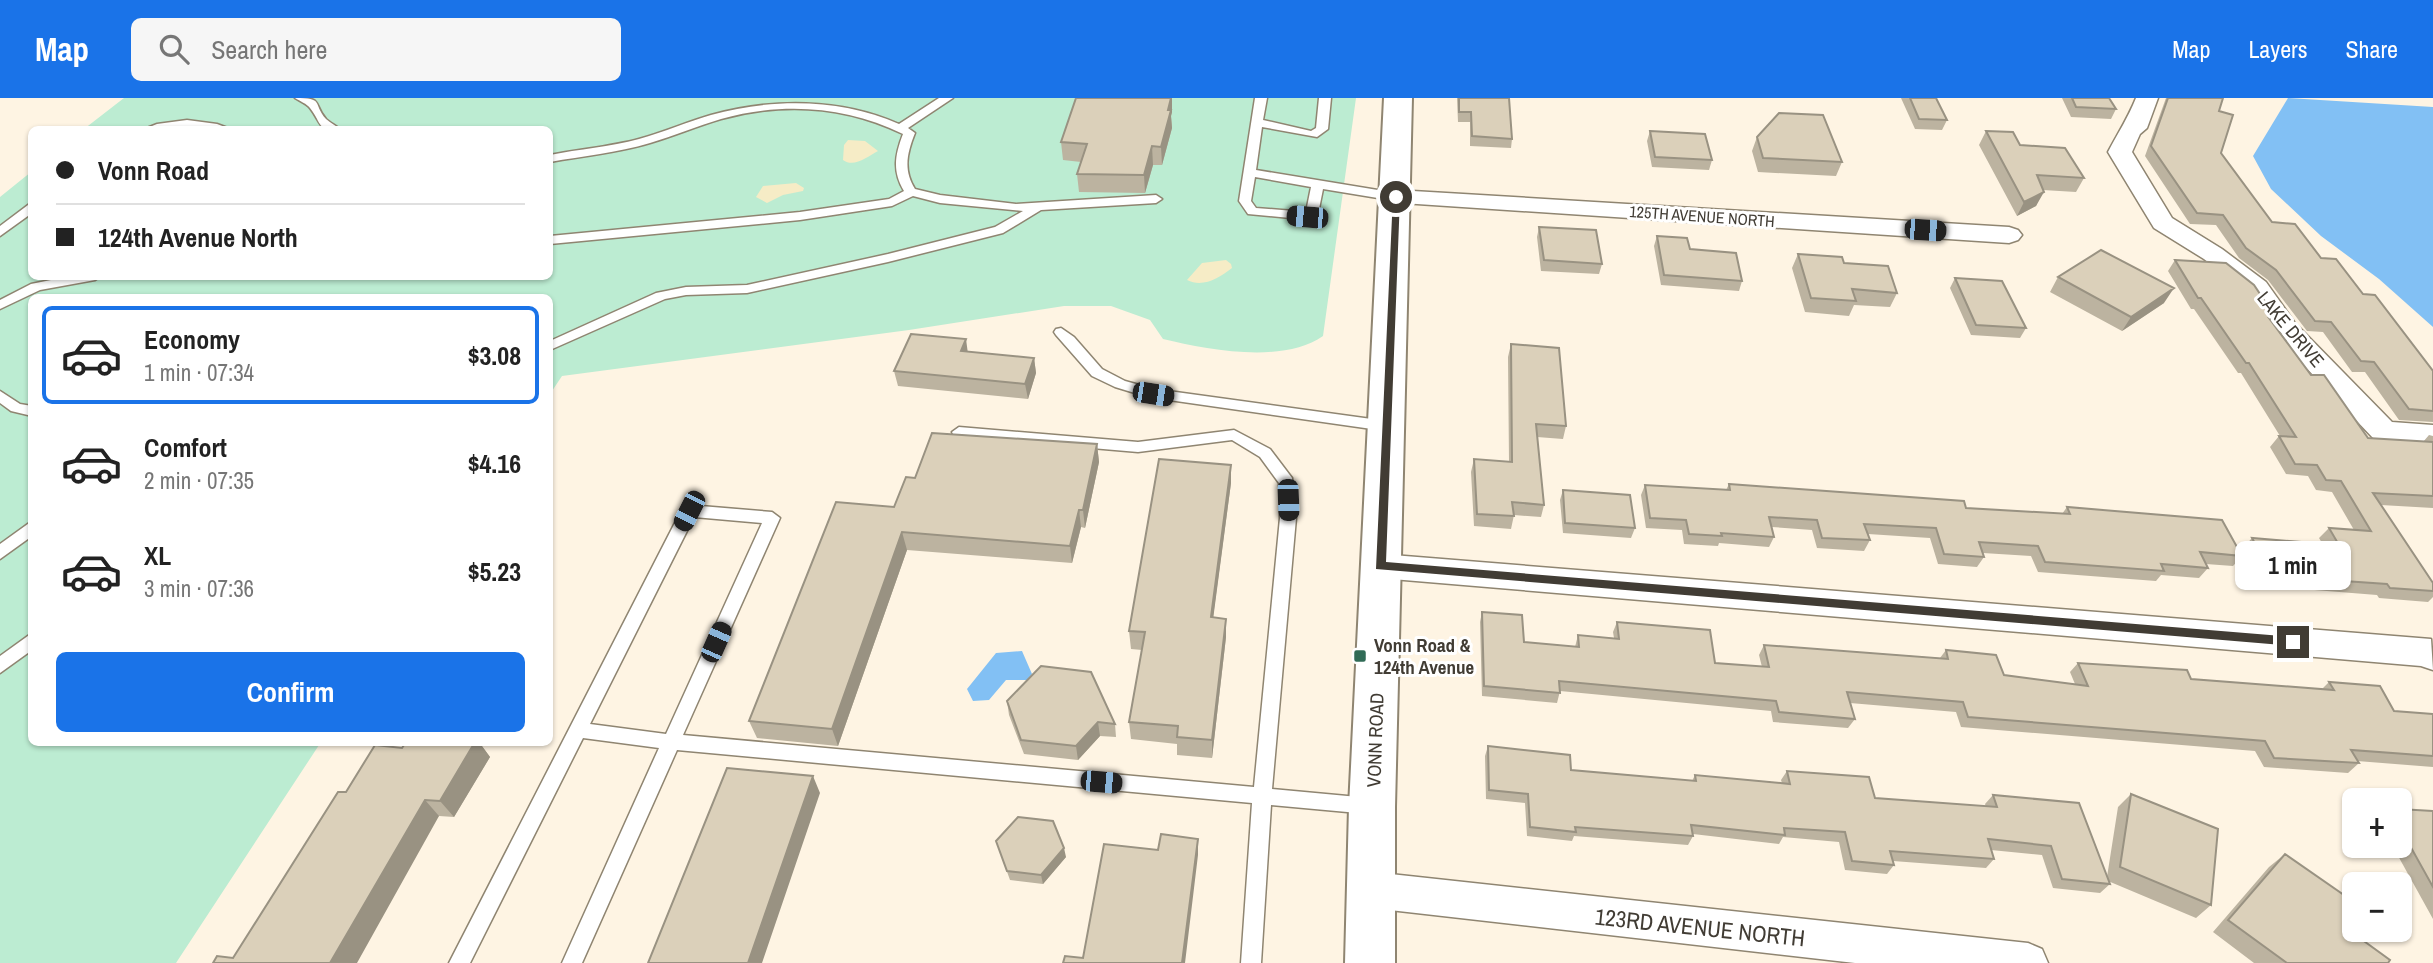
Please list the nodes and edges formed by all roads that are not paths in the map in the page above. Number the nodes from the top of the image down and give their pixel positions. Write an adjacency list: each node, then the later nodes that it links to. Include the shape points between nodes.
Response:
1 (302, 98): 10 (lane, via 314,104 322,122)
2 (947, 98): 11 (lane)
3 (1261, 98): 7 (lane)
4 (1325, 98): 7 (lane, via 1322,129 1313,135)
5 (1398, 98): 16 (street, VONN ROAD)
6 (2147, 98): 32 (street, LAKE DRIVE, via 2136,128 2120,152 2163,223 2257,288 2285,329 2384,432)
7 (1257, 122): 13 (lane)
8 (159, 126): 9 (lane, via 194,122)
9 (212, 126)
10 (329, 126)
11 (901, 128): 12 (lane, via 842,108 770,107 716,117 641,142); 15 (lane, via 909,133 899,168)
12 (553, 157)
13 (1250, 173): 14 (lane); 14 (lane, via 1245,201 1252,211 1312,215)
14 (1318, 184): 16 (lane)
15 (911, 192): 18 (lane, via 1016,208); 22 (lane, via 892,202 800,216)
16 (1396, 197): 21 (street, 125TH AVENUE NORTH); 30 (street, VONN ROAD)
17 (1156, 199): 18 (lane)
18 (1039, 207): 27 (lane, via 999,230 888,258 747,289 661,296)
19 (28, 209): 20 (lane)
20 (0, 232)
21 (2009, 235)
22 (553, 240)
23 (58, 280): 24 (lane)
24 (40, 282): 25 (lane)
25 (0, 304)
26 (1061, 332): 30 (lane, via 1074,342 1092,369 1153,394)
27 (553, 345)
28 (0, 396): 29 (lane)
29 (28, 410)
30 (1386, 426): 35 (street, VONN ROAD)
31 (959, 432): 41 (lane, via 1138,447 1234,435 1265,453 1287,482 1288,518)
32 (2433, 435)
33 (28, 530): 34 (lane)
34 (0, 552)
35 (1380, 566): 37 (street); 42 (street, VONN ROAD)
36 (28, 643): 38 (lane)
37 (2432, 654)
38 (0, 666)
39 (577, 730): 40 (lane); 40 (lane, via 689,511 772,518); 44 (lane)
40 (671, 742): 41 (lane); 45 (lane)
41 (1262, 797): 42 (lane); 46 (lane)
42 (1373, 807): 43 (street, VONN ROAD)
43 (1372, 890): 47 (street, VONN ROAD); 48 (street, 123RD AVENUE NORTH)
44 (459, 963)
45 (572, 963)
46 (1251, 963)
47 (1370, 963)
48 (2028, 963)

